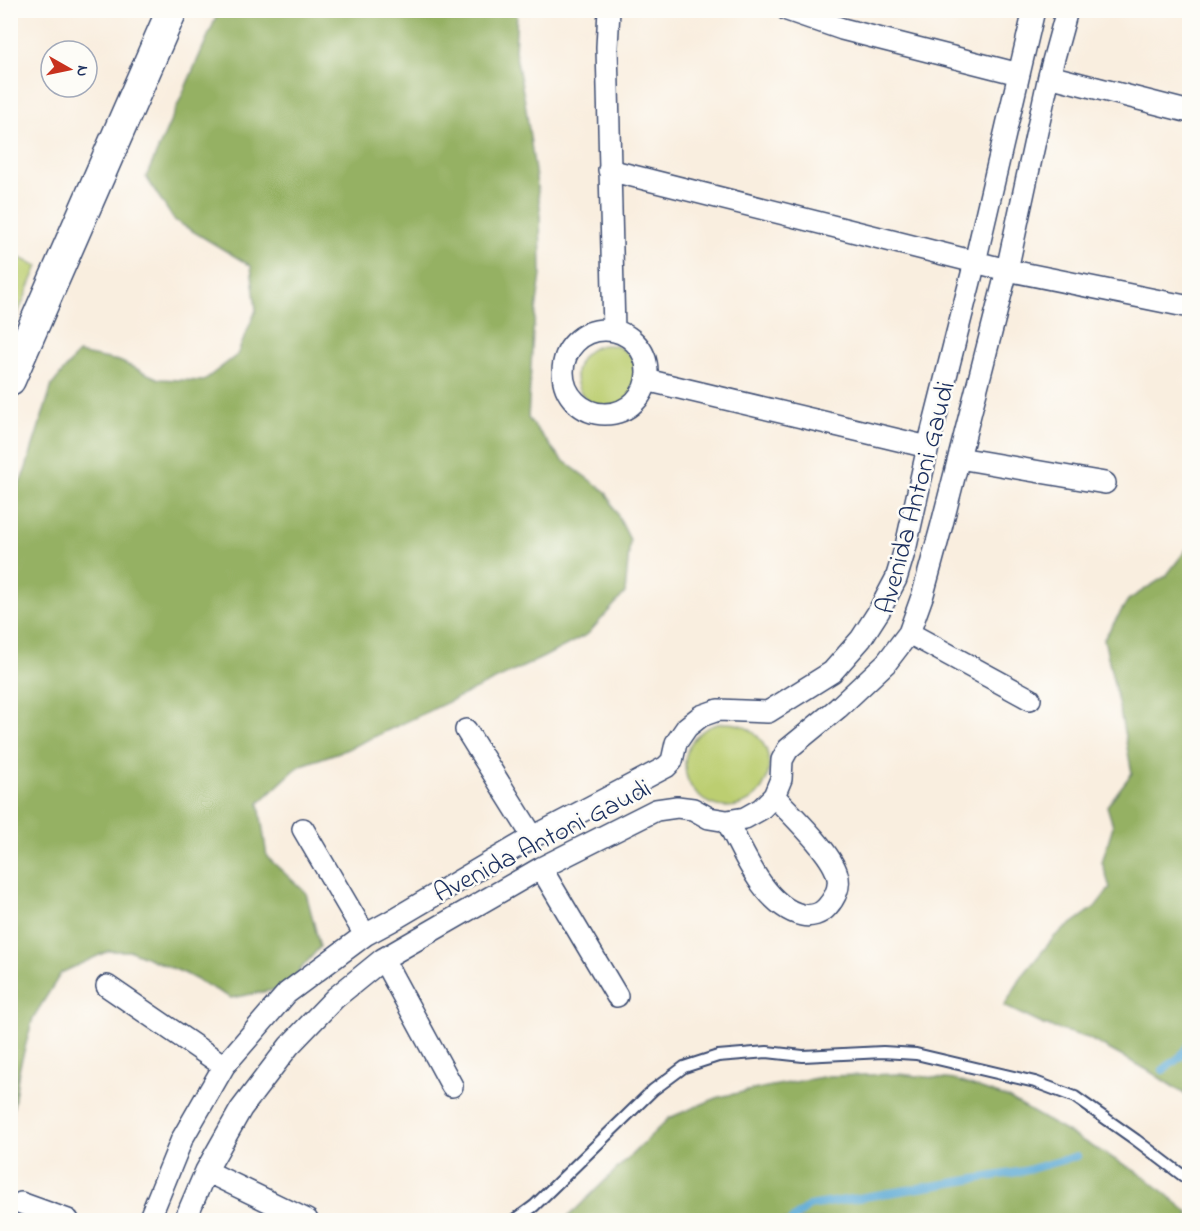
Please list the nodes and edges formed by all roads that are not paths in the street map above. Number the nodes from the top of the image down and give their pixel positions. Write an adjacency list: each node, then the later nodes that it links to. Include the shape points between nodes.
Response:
1 (172, 10): 14 (street)
2 (609, 10): 9 (street)
3 (787, 10): 6 (street, via 842,29)
4 (1034, 10): 6 (street, Avenida Antoni Gaudi)
5 (1067, 10): 7 (street, Avenida Antoni Gaudi)
6 (1019, 74): 10 (street, Avenida Antoni Gaudi)
7 (1049, 76): 8 (street); 11 (street, Avenida Antoni Gaudi)
8 (1190, 112)
9 (609, 170): 10 (street); 13 (street)
10 (975, 262): 11 (street); 16 (street, Avenida Antoni Gaudi)
11 (1007, 270): 12 (street); 17 (street, Avenida Antoni Gaudi)
12 (1190, 307)
13 (614, 331): 15 (street, via 636,344 646,367); 15 (street, via 588,334 568,352 563,377 574,401 597,414 610,414 634,403)
14 (10, 380)
15 (646, 380): 16 (street)
16 (928, 447): 25 (street, Avenida Antoni Gaudi, via 896,579 861,639 832,672 768,712 718,710 701,716 676,743 672,761 666,767)
17 (959, 458): 18 (street); 19 (street, Avenida Antoni Gaudi)
18 (1105, 483)
19 (909, 633): 20 (street); 22 (street, Avenida Antoni Gaudi, via 886,663 788,749)
20 (1030, 699)
21 (466, 730): 25 (street)
22 (774, 796): 23 (street, via 745,818); 23 (street, via 810,833 837,872 836,893 824,910 815,915 800,915 772,898)
23 (727, 821): 26 (street, Avenida Antoni Gaudi, via 709,818 693,809 656,810)
24 (303, 829): 27 (street)
25 (533, 837): 27 (street, Avenida Antoni Gaudi)
26 (541, 868): 28 (street, Avenida Antoni Gaudi); 30 (street)
27 (365, 935): 31 (street, Avenida Antoni Gaudi, via 287,993)
28 (383, 959): 32 (street); 33 (street, Avenida Antoni Gaudi, via 335,998 289,1046 241,1109)
29 (107, 986): 31 (street)
30 (617, 996)
31 (224, 1066): 37 (street, Avenida Antoni Gaudi, via 182,1139)
32 (452, 1086)
33 (206, 1171): 38 (street, Avenida Antoni Gaudi); 39 (street)
34 (1190, 1181): 40 (lane, via 1075,1097 1035,1082 916,1054 803,1056 767,1052 718,1056 684,1067 653,1090)
35 (21, 1203): 36 (street)
36 (68, 1221)
37 (149, 1221)
38 (185, 1221)
39 (307, 1221)
40 (515, 1221)

